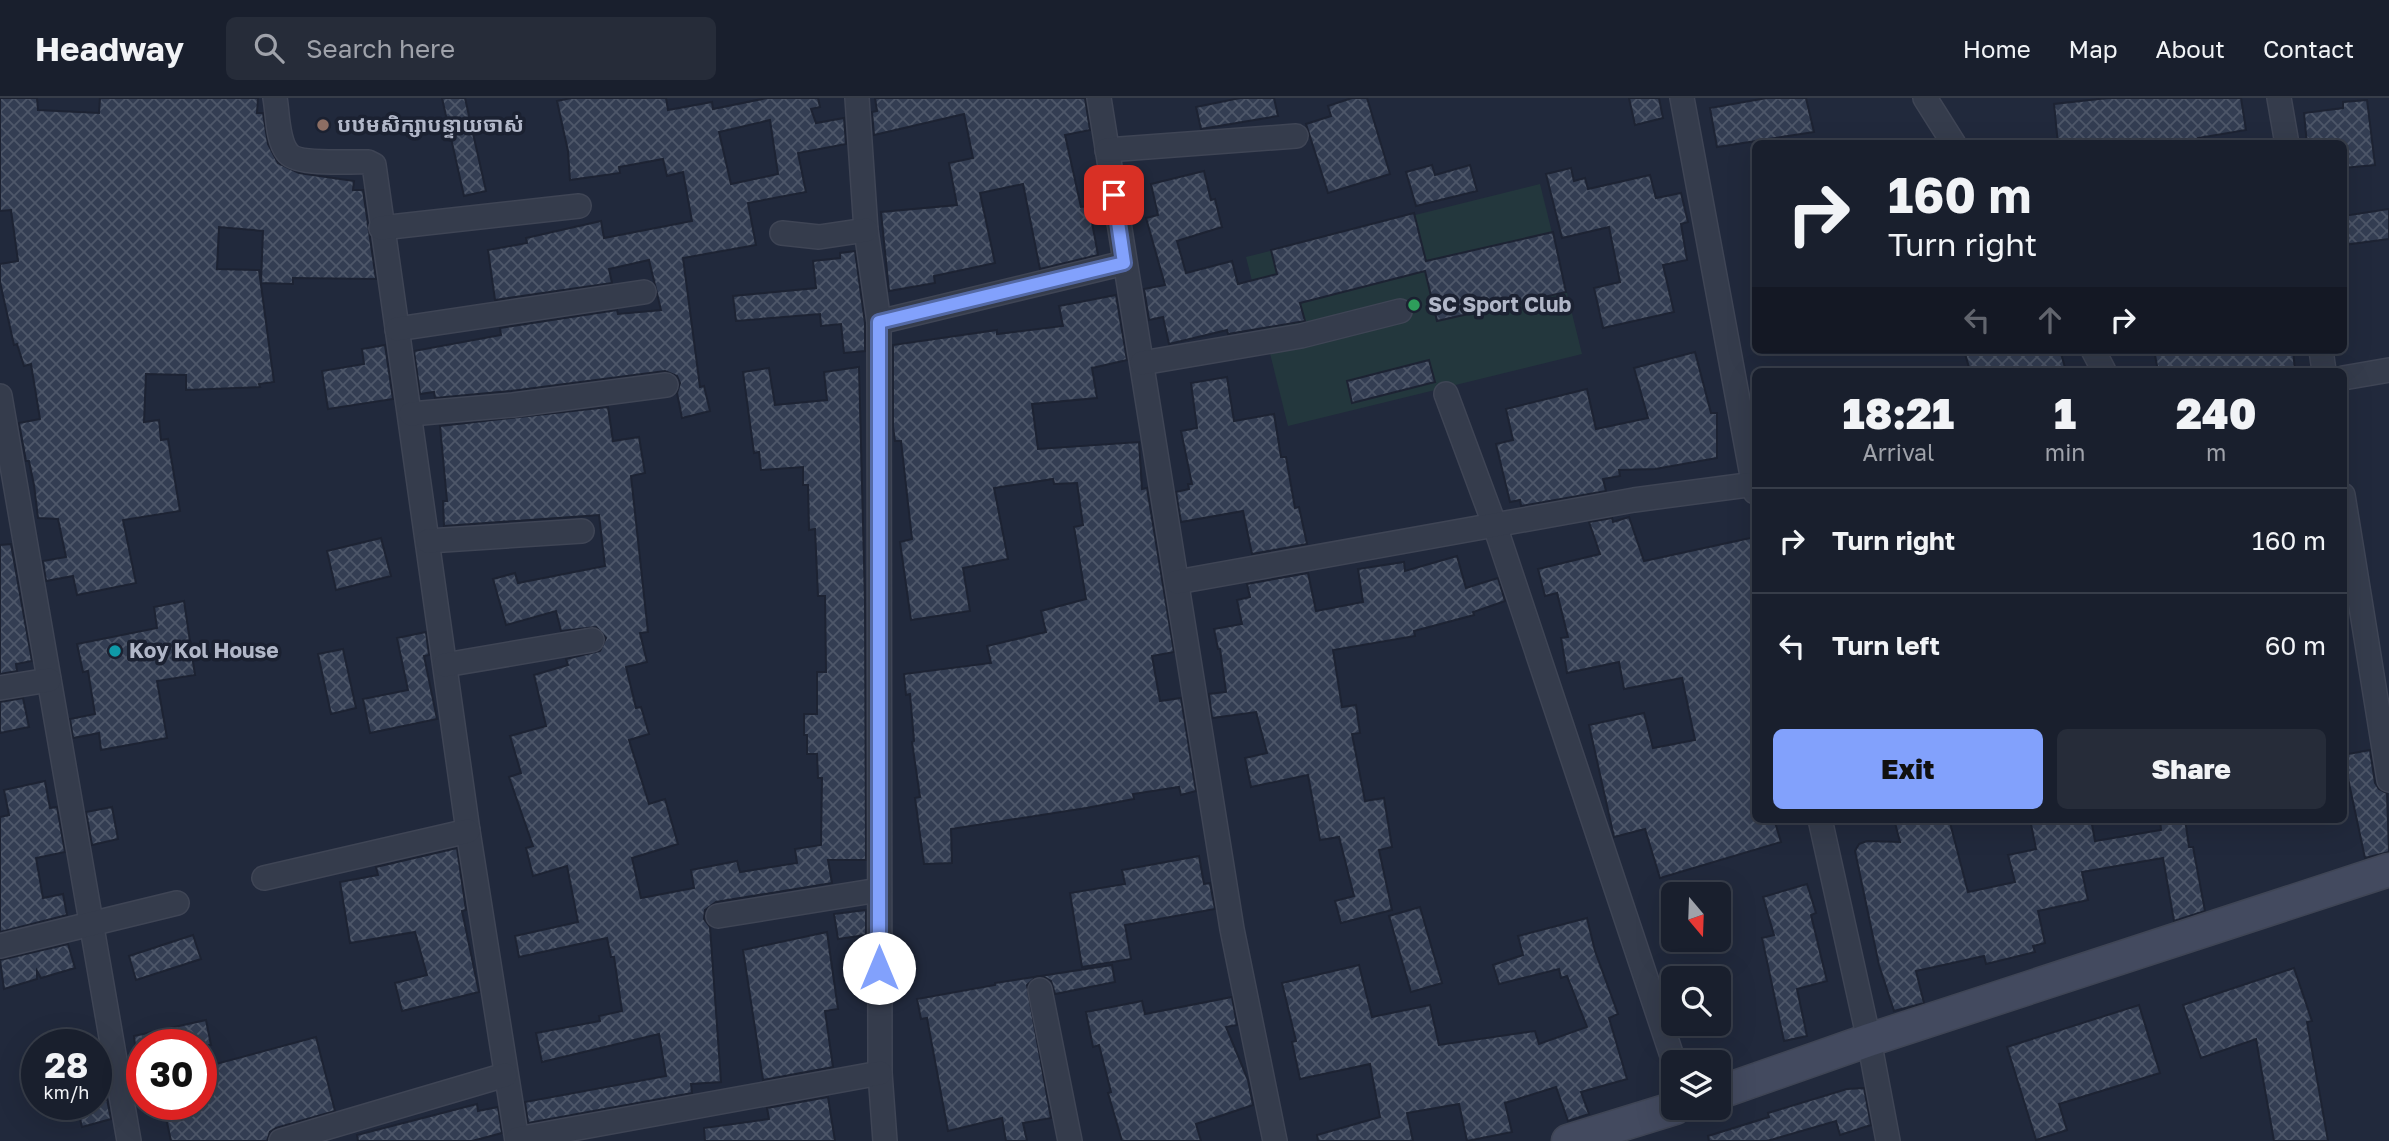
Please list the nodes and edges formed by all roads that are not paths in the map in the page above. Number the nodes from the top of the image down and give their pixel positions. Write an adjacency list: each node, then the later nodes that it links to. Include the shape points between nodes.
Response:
1 (275, 98): 12 (street, via 282,141 287,153 297,160 374,165)
2 (857, 98): 13 (street)
3 (1099, 98): 10 (street)
4 (1682, 98): 27 (street)
5 (1925, 98): 8 (street)
6 (2279, 98): 9 (street)
7 (1296, 136): 10 (street)
8 (1951, 140)
9 (2286, 140)
10 (1107, 150): 15 (street)
11 (579, 206): 12 (street)
12 (381, 228): 19 (street)
13 (866, 230): 14 (street, via 819,237); 18 (street)
14 (782, 233)
15 (1124, 263): 18 (street); 20 (street)
16 (644, 292): 19 (street)
17 (1399, 311): 20 (street, via 1301,336)
18 (879, 322): 43 (street)
19 (397, 330): 26 (street)
20 (1142, 363): 33 (street)
21 (2389, 370): 22 (street)
22 (2347, 376)
23 (666, 385): 26 (street)
24 (1447, 394): 29 (street)
25 (0, 396): 36 (street)
26 (411, 414): 31 (street)
27 (1752, 470)
28 (1752, 486): 29 (street, via 1633,500)
29 (1495, 526): 33 (street); 50 (street)
30 (582, 531): 31 (street)
31 (428, 541): 35 (street)
32 (2348, 557): 38 (street)
33 (1177, 582): 60 (street, via 1232,929)
34 (592, 640): 35 (street)
35 (445, 665): 40 (street)
36 (49, 680): 37 (street); 46 (street)
37 (0, 688)
38 (2389, 780)
39 (1821, 823): 49 (street)
40 (468, 831): 42 (street); 52 (street)
41 (2389, 870): 49 (street)
42 (264, 878)
43 (879, 890): 45 (street); 51 (street)
44 (177, 903): 46 (street)
45 (718, 916)
46 (91, 923): 47 (street); 56 (street)
47 (0, 946)
48 (1040, 990): 59 (street)
49 (1869, 1040): 53 (street); 62 (street)
50 (1670, 1050)
51 (880, 1073): 55 (street); 58 (street)
52 (505, 1075): 55 (street); 57 (street)
53 (1731, 1088)
54 (1661, 1112): 61 (street)
55 (517, 1140)
56 (129, 1141)
57 (281, 1141)
58 (885, 1141)
59 (1070, 1141)
60 (1275, 1141)
61 (1568, 1141)
62 (1888, 1141)

